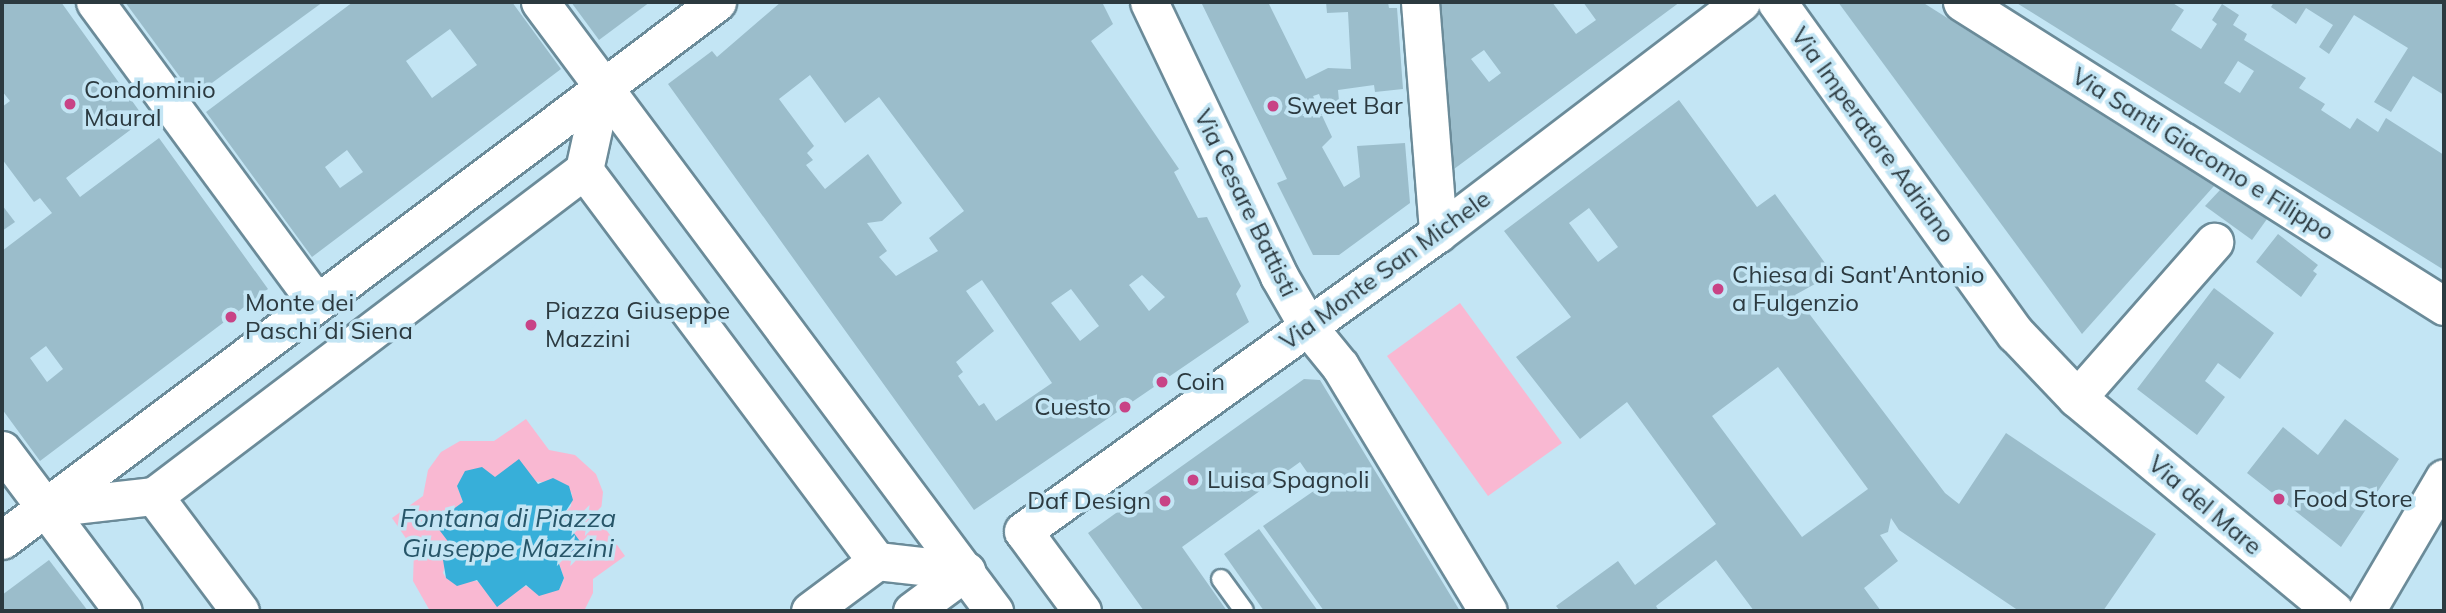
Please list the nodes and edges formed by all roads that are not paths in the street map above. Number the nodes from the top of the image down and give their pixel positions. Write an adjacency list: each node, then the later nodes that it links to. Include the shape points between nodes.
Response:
1 (95, 2): 13 (street)
2 (540, 2): 9 (street)
3 (718, 2): 9 (street)
4 (1149, 2): 15 (street, Via Cesare Battisti, via 1279,276)
5 (1420, 2): 11 (street)
6 (1741, 2): 11 (street, Via Monte San Michele)
7 (1777, 2): 16 (street, Via Imperatore Adriano, via 2016,334)
8 (1962, 2): 14 (street, Via Santi Giacomo e Filippo)
9 (602, 88): 10 (street); 13 (street); 23 (street)
10 (584, 170): 19 (street); 22 (street)
11 (1438, 233): 15 (street, Via Monte San Michele)
12 (2214, 242): 16 (street)
13 (316, 302): 20 (street)
14 (2444, 306)
15 (1309, 328): 30 (street, Via Monte San Michele, via 1023,531); 32 (street, Via Cesare Battisti, via 1339,366)
16 (2077, 398): 33 (street, Via del Mare)
17 (2, 450): 20 (street)
18 (2444, 478): 34 (street)
19 (154, 496): 20 (street); 26 (street)
20 (45, 508): 21 (street); 25 (street)
21 (2, 540)
22 (877, 561): 23 (street); 27 (street)
23 (966, 571): 28 (street); 29 (street)
24 (1221, 579): 31 (lane)
25 (124, 611)
26 (240, 611)
27 (810, 611)
28 (912, 611)
29 (995, 611)
30 (1082, 611)
31 (1244, 611)
32 (1488, 611)
33 (2334, 611)
34 (2366, 611)

